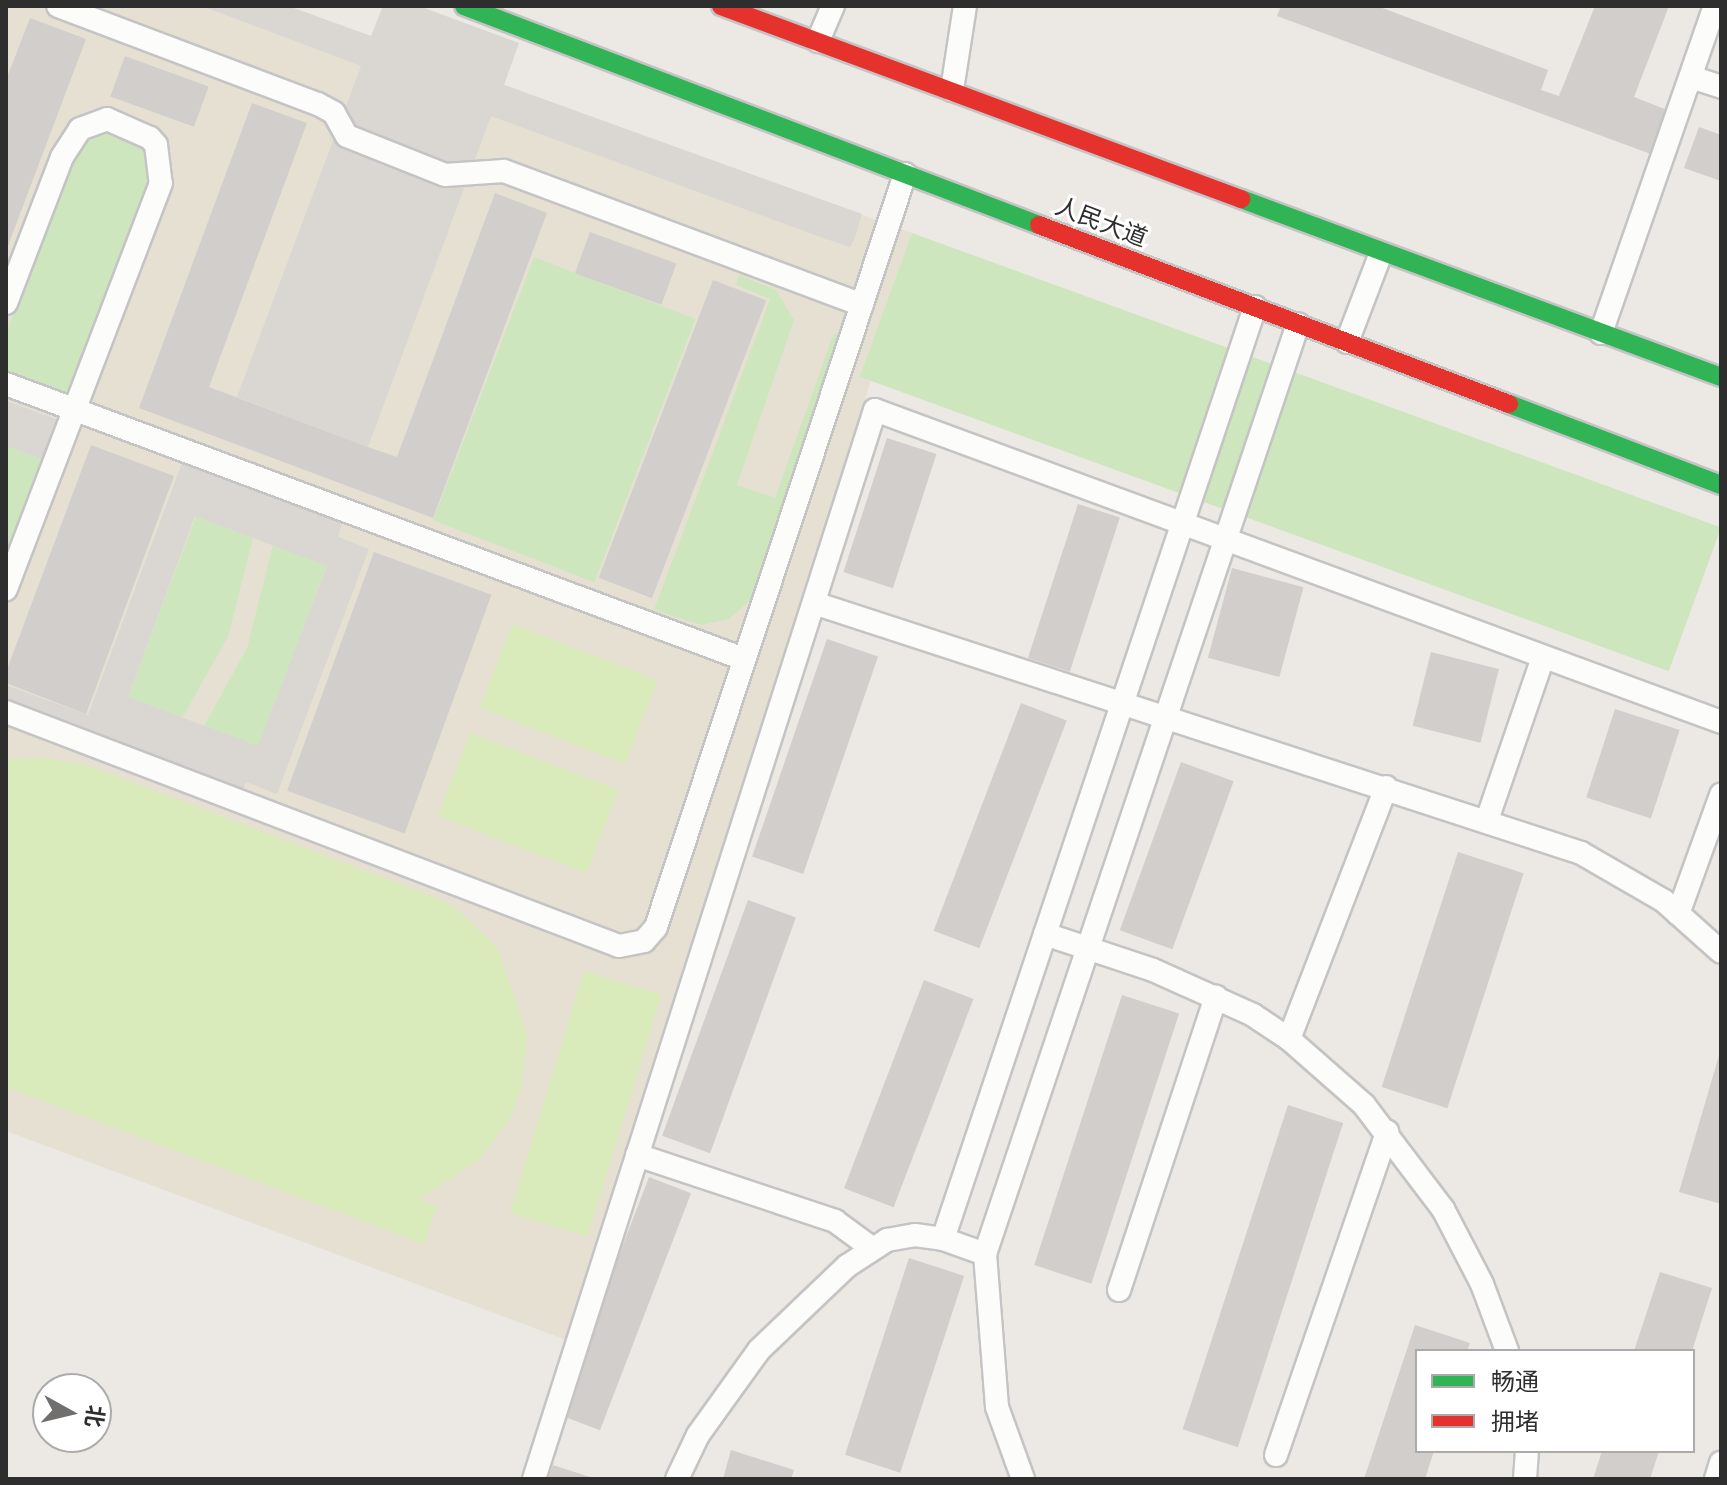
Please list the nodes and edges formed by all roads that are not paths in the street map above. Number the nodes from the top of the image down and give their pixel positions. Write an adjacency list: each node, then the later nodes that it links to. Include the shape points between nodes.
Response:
1 (58, 6): 14 (lane, via 318,104 334,113 347,136 445,175 504,171)
2 (464, 6): 11 (main road, 人民大道)
3 (721, 6): 7 (main road)
4 (833, 6): 7 (lane)
5 (965, 6): 10 (lane)
6 (1715, 6): 8 (lane)
7 (818, 41): 10 (main road)
8 (1691, 77): 9 (lane); 17 (lane)
9 (1721, 87)
10 (952, 90): 12 (main road)
11 (905, 174): 14 (lane); 15 (main road, 人民大道)
12 (1381, 253): 17 (main road); 18 (lane)
13 (6, 303): 21 (lane, via 62,157 80,129 107,119 150,138 158,153 161,183)
14 (862, 305): 28 (lane)
15 (1255, 307): 16 (main road, 人民大道); 23 (lane)
16 (1298, 324): 18 (main road, 人民大道); 24 (lane)
17 (1601, 333): 19 (main road)
18 (1347, 342): 22 (main road, 人民大道)
19 (1721, 377)
20 (6, 384): 21 (lane)
21 (73, 409): 25 (lane); 28 (lane)
22 (1721, 485)
23 (1182, 524): 24 (lane); 26 (lane, via 875,410); 29 (lane)
24 (1226, 540): 27 (lane); 31 (lane)
25 (6, 589)
26 (814, 603): 29 (lane); 43 (lane)
27 (1543, 657): 32 (lane); 35 (lane)
28 (744, 659): 30 (lane, via 656,927 644,941 628,947)
29 (1122, 701): 31 (lane); 37 (lane)
30 (6, 712)
31 (1166, 715): 33 (lane); 38 (lane)
32 (1721, 722)
33 (1386, 787): 35 (lane); 41 (lane)
34 (1721, 795): 36 (lane)
35 (1487, 820): 36 (lane, via 1581,853)
36 (1678, 914): 39 (lane)
37 (1045, 934): 38 (lane); 44 (lane)
38 (1088, 948): 40 (lane); 46 (lane)
39 (1721, 952)
40 (1216, 997): 41 (lane); 47 (lane)
41 (1289, 1039): 42 (lane)
42 (1387, 1132): 48 (lane, via 1443,1209 1482,1284); 50 (lane)
43 (637, 1155): 45 (lane, via 835,1221); 52 (lane)
44 (943, 1239): 45 (lane, via 915,1235 887,1240); 46 (lane)
45 (873, 1249): 53 (lane, via 847,1266 759,1350 698,1435)
46 (985, 1254): 54 (lane, via 997,1407)
47 (1119, 1290)
48 (1506, 1349)
49 (1527, 1453): 55 (lane)
50 (1276, 1455)
51 (1721, 1463): 56 (lane)
52 (534, 1479)
53 (677, 1479)
54 (1023, 1479)
55 (1525, 1479)
56 (1716, 1479)

